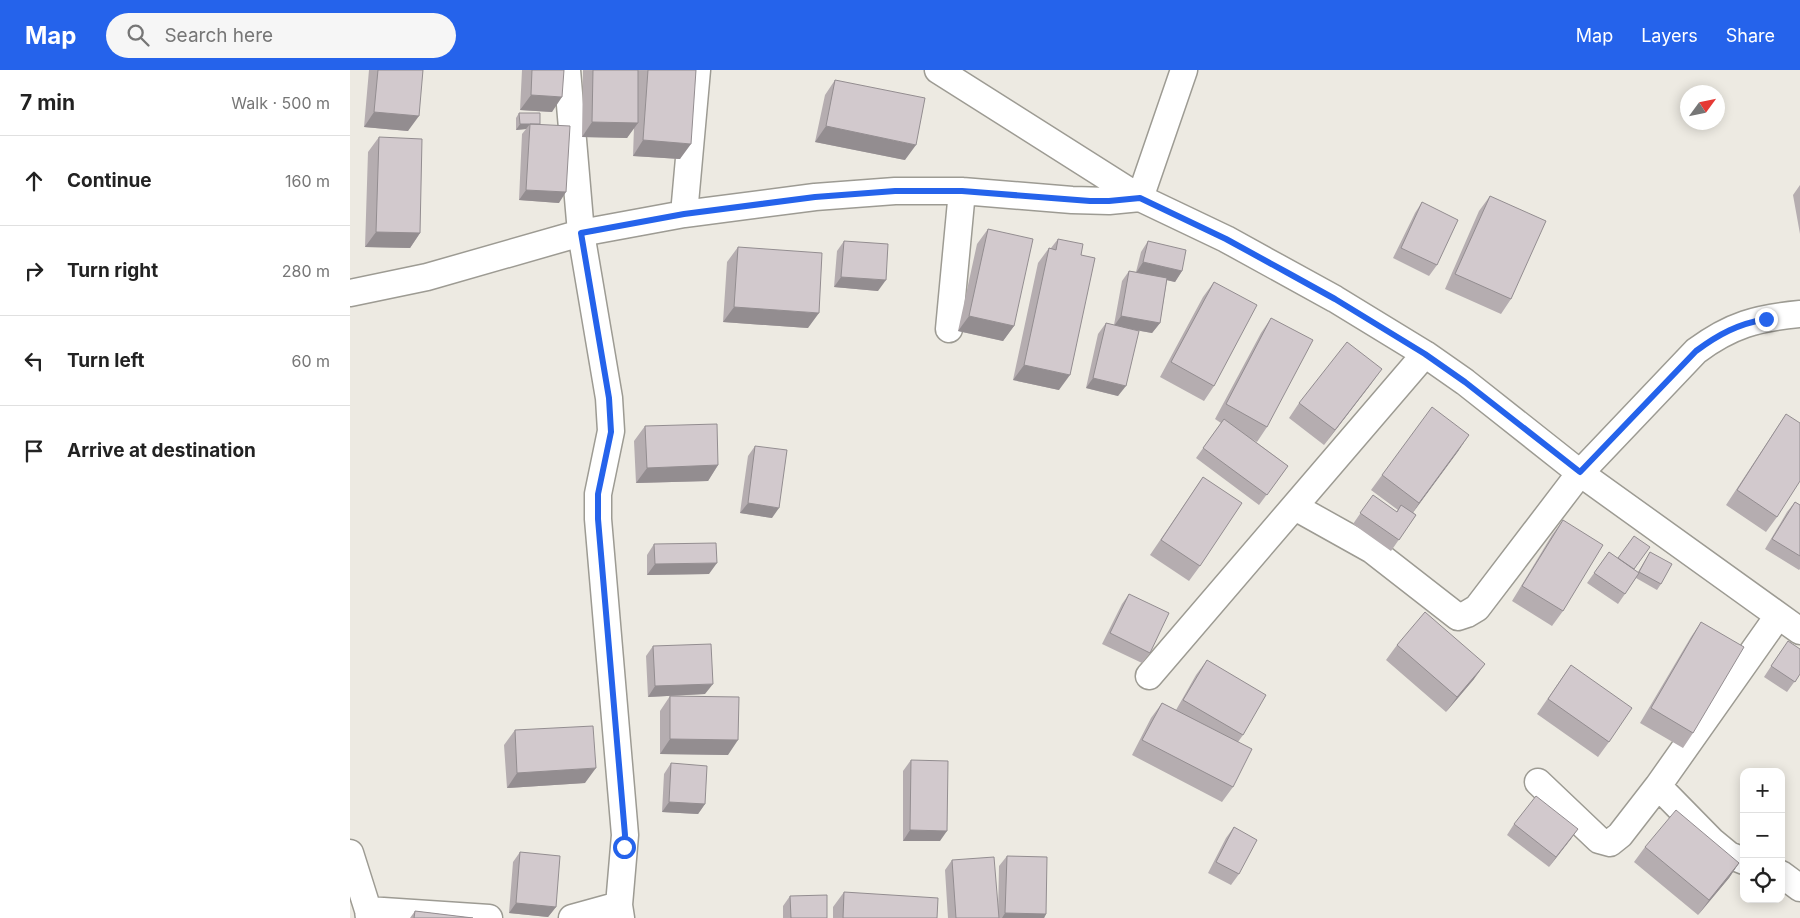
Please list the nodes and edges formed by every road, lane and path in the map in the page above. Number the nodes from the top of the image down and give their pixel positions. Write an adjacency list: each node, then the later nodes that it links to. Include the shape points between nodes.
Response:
1 (567, 70): 8 (street)
2 (697, 70): 7 (street)
3 (938, 70): 6 (street)
4 (1184, 70): 6 (street)
5 (962, 191): 6 (street, via 1072,200); 7 (street, via 895,191 815,197); 11 (street)
6 (1140, 198): 12 (street, via 1226,239 1335,299)
7 (684, 214): 8 (street)
8 (581, 233): 9 (street, via 427,277); 24 (street, via 609,398 611,432 598,502 625,835)
9 (350, 293)
10 (1800, 314): 13 (street, via 1749,322 1716,336 1696,351)
11 (949, 329)
12 (1425, 354): 13 (street); 14 (street)
13 (1580, 472): 14 (street, via 1477,608 1458,617 1372,550); 15 (street)
14 (1295, 507): 17 (street)
15 (1778, 616): 16 (street); 19 (street)
16 (1800, 631)
17 (1150, 676)
18 (1538, 782): 19 (street, via 1599,840 1610,843)
19 (1658, 786): 21 (street, via 1712,840 1730,855)
20 (350, 853): 25 (street)
21 (1740, 859)
22 (1785, 877): 23 (street)
23 (1800, 888)
24 (620, 912): 27 (street)
25 (369, 914): 26 (street)
26 (489, 918)
27 (572, 918)

